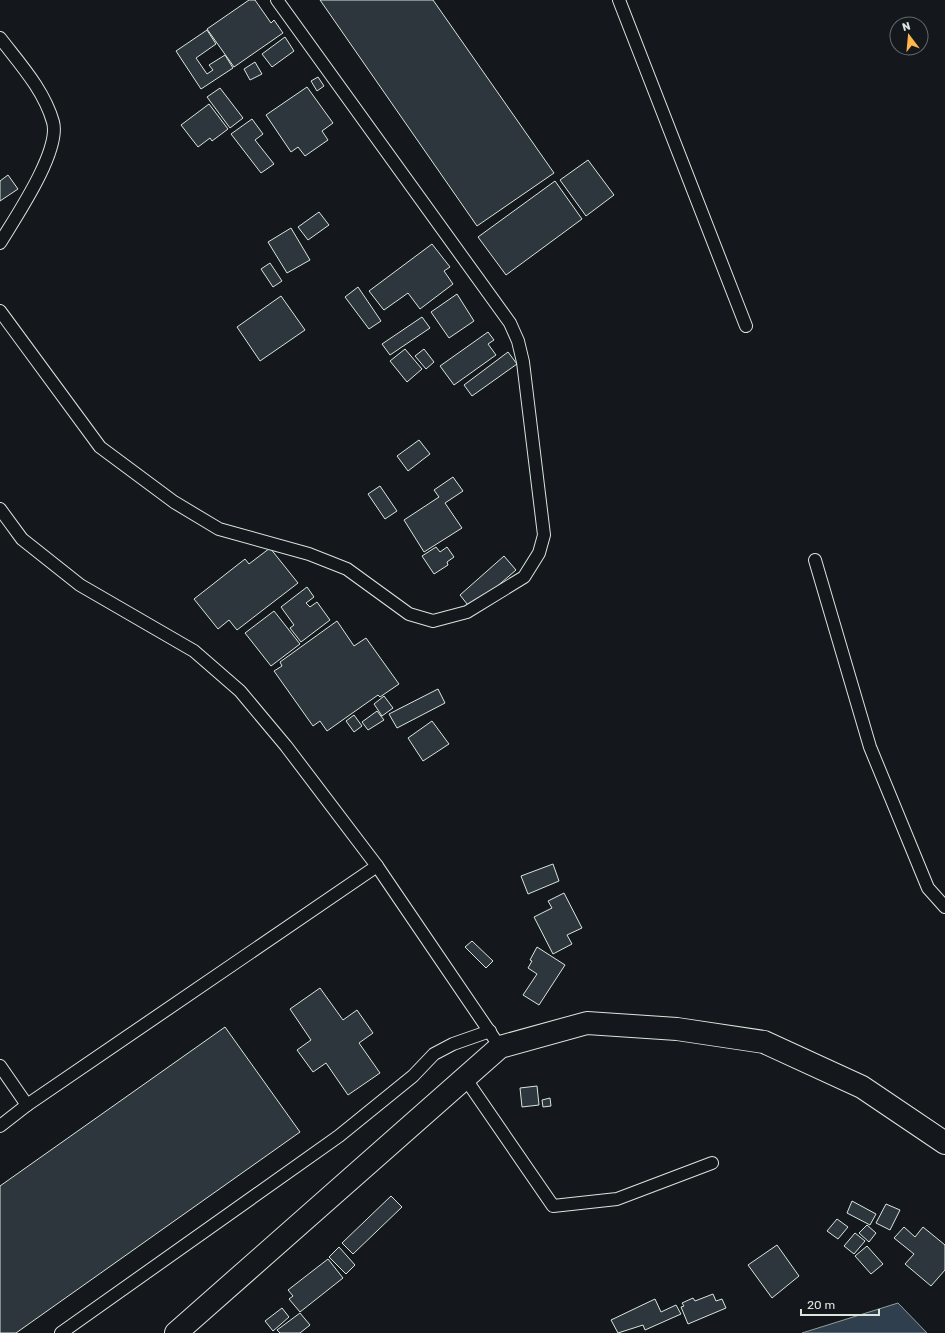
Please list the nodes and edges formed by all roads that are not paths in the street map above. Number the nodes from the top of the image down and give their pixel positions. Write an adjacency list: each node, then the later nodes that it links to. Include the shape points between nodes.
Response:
1 (277, 0): 5 (lane, via 510,323 518,341 523,362 544,535 539,553 524,577 467,612 433,621 409,614 348,568 309,554 219,529 174,502 100,446)
2 (619, 0): 6 (lane)
3 (0, 38): 4 (lane, via 44,100 54,124 51,148 41,172)
4 (0, 243)
5 (0, 311)
6 (746, 326)
7 (0, 509): 9 (lane, via 22,539 80,585 194,651 240,691 286,746)
8 (815, 560): 10 (lane, via 870,747 928,888)
9 (377, 866): 11 (lane); 14 (lane)
10 (945, 907)
11 (495, 1039): 13 (street); 16 (street, via 587,1023 677,1029 764,1042 862,1087); 18 (lane, via 453,1044 434,1054 413,1076 339,1136)
12 (0, 1066): 14 (lane)
13 (465, 1078): 17 (lane, via 553,1206 617,1198); 19 (street)
14 (27, 1105): 15 (lane)
15 (0, 1126)
16 (945, 1143)
17 (712, 1162)
18 (62, 1333)
19 (176, 1333)

